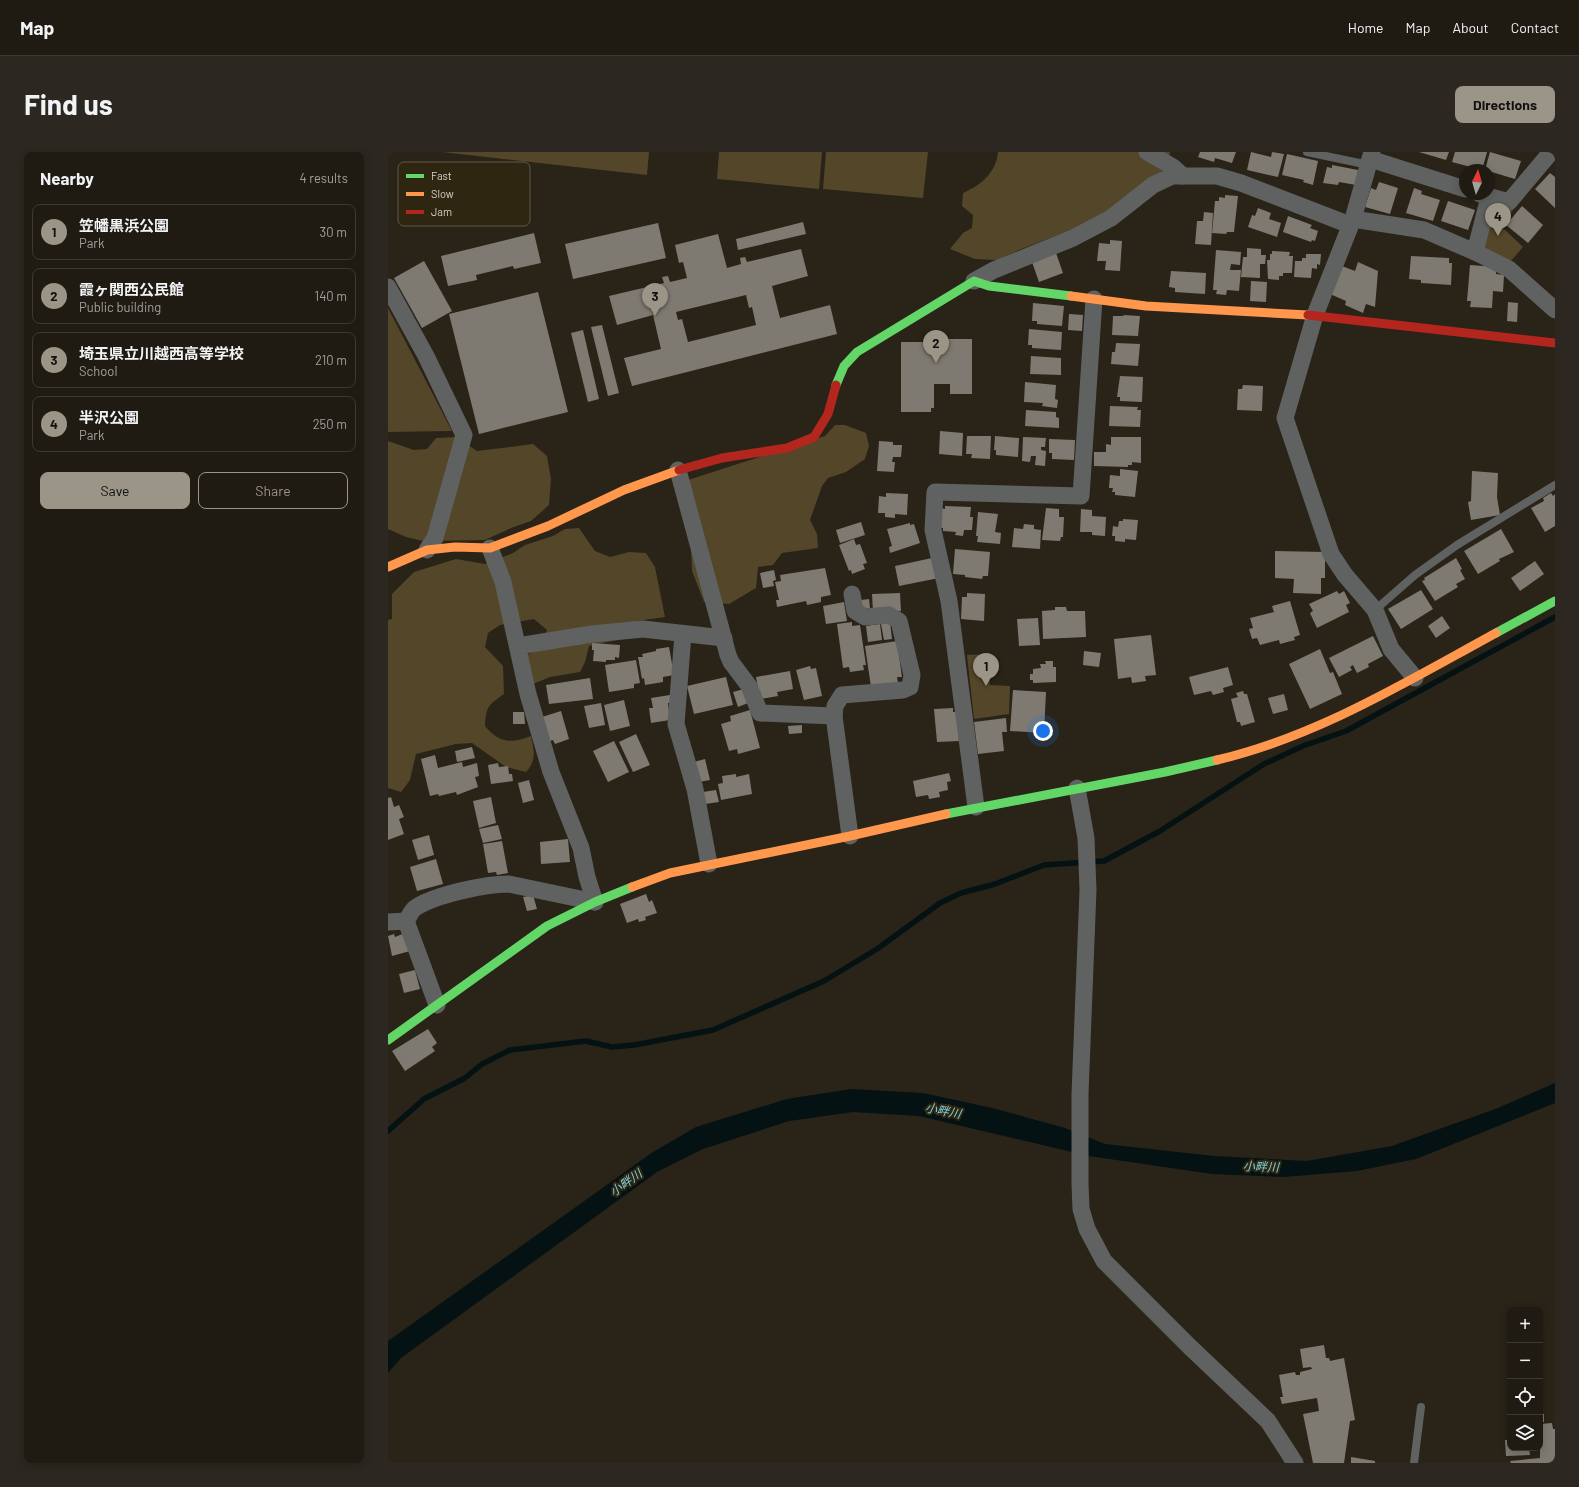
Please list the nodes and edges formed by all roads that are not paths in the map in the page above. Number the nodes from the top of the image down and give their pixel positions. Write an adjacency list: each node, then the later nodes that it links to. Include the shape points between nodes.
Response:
1 (1147, 152): 5 (street)
2 (1307, 152): 4 (lane)
3 (1551, 152): 7 (street, via 1509,202)
4 (1371, 159): 6 (street); 9 (street)
5 (1183, 176): 9 (street, via 1217,176); 11 (street, via 1160,180 1111,218 1073,238 994,270)
6 (1459, 187)
7 (1495, 198)
8 (1483, 200): 10 (street)
9 (1352, 222): 10 (street, via 1424,230); 15 (street)
10 (1475, 252): 14 (street, via 1509,269)
11 (974, 281): 13 (street, via 989,286); 17 (street, via 857,352 844,366 836,383 828,414 814,437 787,448 722,458)
12 (388, 287): 20 (street, via 426,356 464,435 435,538)
13 (1094, 299): 15 (street, via 1181,309); 31 (street, via 1081,496 935,492 933,530 949,601)
14 (1555, 310)
15 (1315, 315): 16 (street); 24 (street, via 1285,418 1331,554)
16 (1555, 343)
17 (678, 470): 19 (street, via 624,490 548,526); 26 (street)
18 (1555, 485): 24 (lane, via 1457,545 1415,575)
19 (490, 548): 20 (street, via 455,547); 27 (street, via 503,582)
20 (427, 550): 21 (street)
21 (388, 567)
22 (852, 594): 29 (street, via 855,611 865,617 889,616 899,621 909,657 912,683 903,690 842,695 834,706)
23 (1555, 601): 28 (street)
24 (1375, 610): 28 (street, via 1391,649)
25 (684, 634): 26 (street); 27 (street, via 643,629); 33 (street, via 676,724 695,788)
26 (724, 638): 29 (street, via 731,662 749,686 760,713)
27 (518, 646): 34 (street, via 528,694 551,772 581,848)
28 (1415, 678): 30 (street, via 1366,704 1286,740 1245,753 1164,772)
29 (834, 716): 32 (street)
30 (1077, 788): 31 (street); 40 (street, via 1086,838 1088,890 1080,1094 1081,1209 1087,1229 1104,1261 1268,1421)
31 (976, 807): 32 (street)
32 (850, 836): 33 (street)
33 (709, 864): 34 (street, via 670,873)
34 (595, 902): 35 (street, via 509,884 496,884 436,898 413,909); 37 (street, via 547,926)
35 (406, 921): 36 (street); 37 (street)
36 (388, 922)
37 (437, 1005): 38 (street)
38 (388, 1040)
39 (1421, 1407): 41 (lane)
40 (1295, 1463)
41 (1414, 1463)

